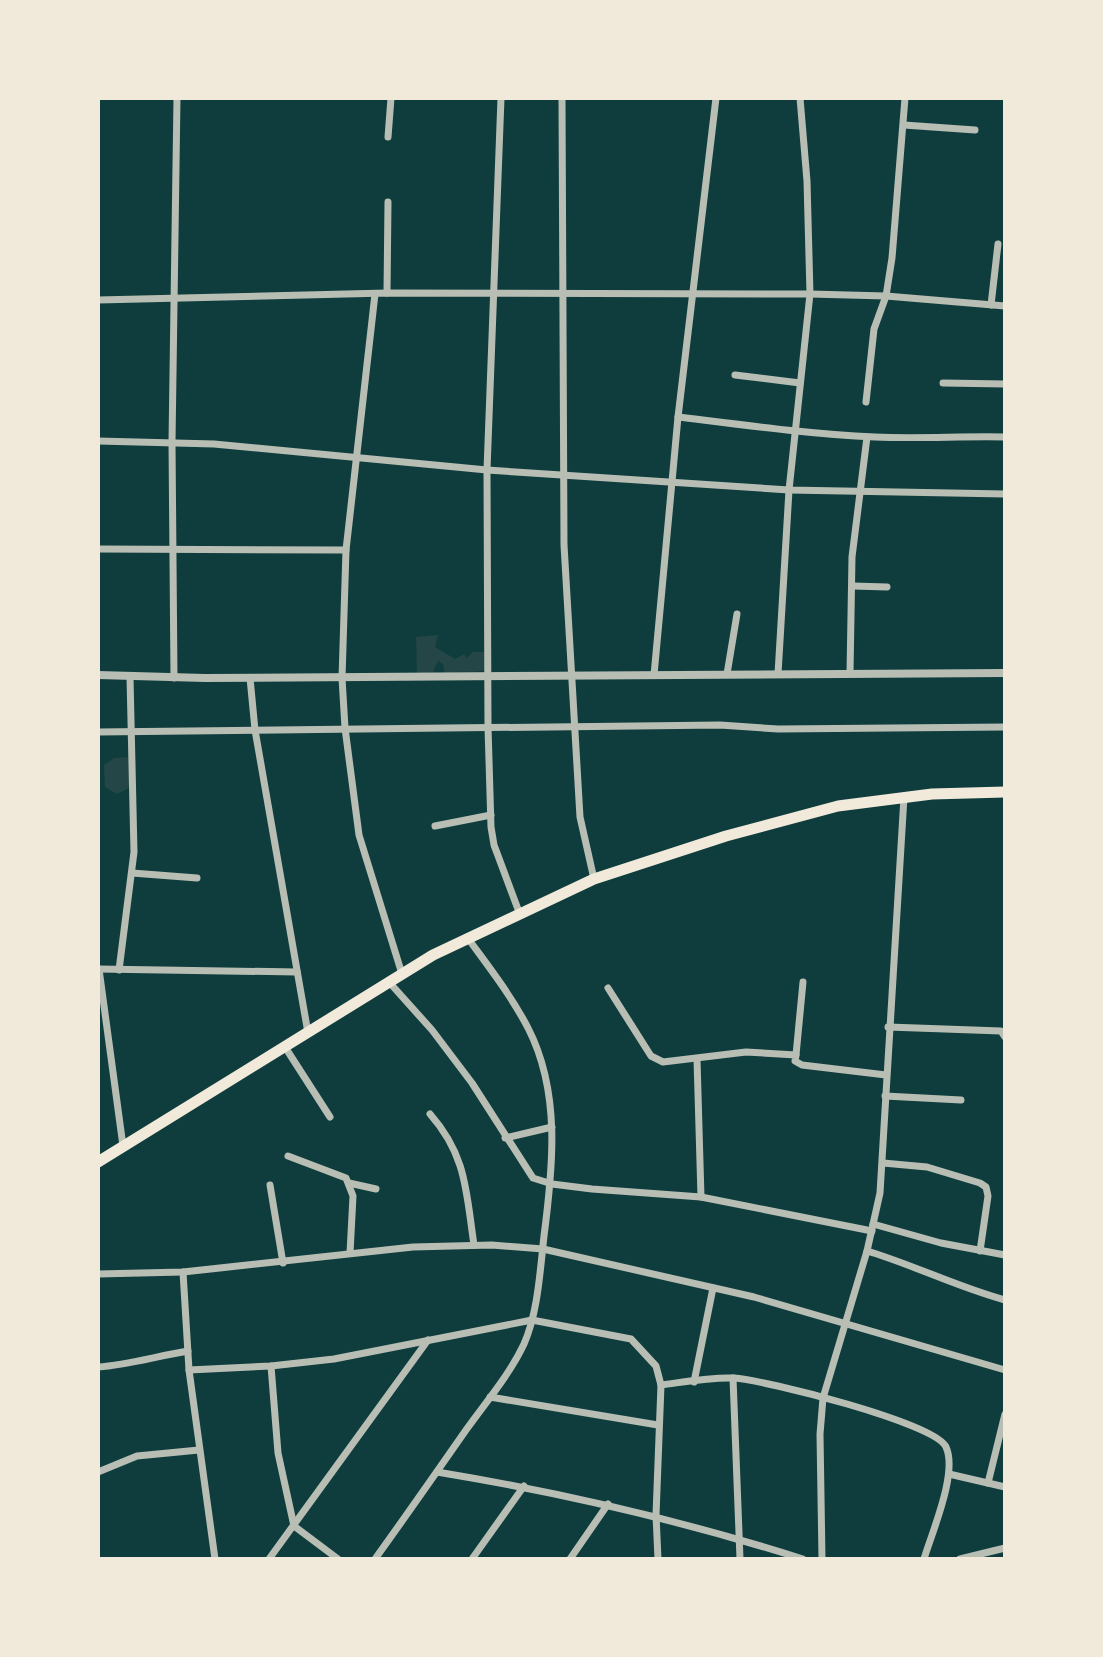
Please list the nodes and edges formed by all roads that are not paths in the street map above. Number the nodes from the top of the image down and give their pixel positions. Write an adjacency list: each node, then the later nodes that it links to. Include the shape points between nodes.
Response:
1 (177, 98): 20 (street)
2 (391, 98): 10 (street)
3 (501, 98): 14 (street)
4 (562, 98): 16 (street)
5 (716, 98): 17 (street)
6 (800, 98): 18 (street)
7 (905, 98): 8 (street)
8 (904, 125): 9 (street); 19 (street)
9 (975, 130)
10 (388, 137)
11 (388, 202): 13 (street)
12 (998, 244): 22 (street)
13 (387, 293): 14 (street); 15 (street)
14 (492, 293): 16 (street); 36 (street)
15 (375, 294): 20 (street); 35 (street)
16 (564, 294): 17 (street); 37 (street)
17 (693, 294): 18 (street); 29 (street)
18 (810, 294): 19 (street); 25 (street)
19 (886, 296): 22 (street); 28 (street, via 874,329)
20 (175, 299): 21 (street); 34 (street)
21 (98, 300)
22 (991, 305): 23 (street)
23 (1005, 306)
24 (735, 375): 25 (street)
25 (800, 383): 30 (street)
26 (943, 383): 27 (street)
27 (1005, 384)
28 (866, 402)
29 (678, 417): 30 (street); 38 (street)
30 (794, 431): 31 (street); 39 (street)
31 (867, 437): 32 (street); 40 (street)
32 (1005, 437)
33 (98, 441): 34 (street)
34 (172, 442): 35 (street); 42 (street)
35 (356, 459): 36 (street); 44 (street)
36 (487, 470): 37 (street); 55 (street)
37 (562, 475): 38 (street); 53 (street)
38 (671, 481): 39 (street); 54 (street)
39 (789, 490): 40 (street); 51 (street)
40 (860, 491): 41 (street); 45 (street)
41 (1005, 494)
42 (172, 548): 43 (street); 44 (street); 57 (street)
43 (98, 549)
44 (346, 550): 59 (street)
45 (853, 586): 46 (street); 48 (street)
46 (887, 587)
47 (737, 614): 50 (street)
48 (850, 673): 49 (street); 51 (street)
49 (1005, 673)
50 (727, 674): 51 (street); 54 (street)
51 (778, 674)
52 (98, 675): 56 (street)
53 (573, 675): 54 (street); 55 (street); 61 (street)
54 (654, 675)
55 (488, 676): 59 (street); 60 (street)
56 (130, 677): 57 (street); 66 (street)
57 (174, 678): 58 (street)
58 (250, 678): 59 (street); 64 (street)
59 (342, 678): 63 (street)
60 (488, 727): 61 (street); 63 (street); 69 (street)
61 (575, 727): 62 (street); 73 (street, via 580,817)
62 (1005, 727)
63 (345, 728): 64 (street); 79 (street, via 359,835)
64 (255, 730): 66 (street); 78 (street)
65 (98, 732): 66 (street)
66 (130, 732): 71 (street)
67 (1005, 792): 68 (highway)
68 (904, 797): 73 (highway, via 777,821); 83 (street)
69 (491, 815): 70 (street); 74 (street, via 494,845)
70 (435, 826)
71 (132, 873): 72 (street); 77 (street)
72 (197, 878)
73 (594, 879): 74 (highway)
74 (519, 912): 75 (highway)
75 (467, 937): 79 (highway); 94 (street, via 528,1027 545,1074)
76 (99, 969): 77 (street); 96 (street)
77 (119, 970): 78 (street)
78 (297, 972): 84 (street)
79 (402, 974): 80 (highway)
80 (389, 982): 84 (highway); 95 (street, via 472,1083)
81 (803, 982): 87 (street)
82 (608, 988): 88 (street, via 651,1056 670,1063)
83 (888, 1027): 85 (street, via 1001,1031); 89 (street)
84 (308, 1033): 86 (highway)
85 (1005, 1037)
86 (285, 1047): 93 (street); 96 (highway)
87 (796, 1055): 88 (street, via 758,1052); 89 (street, via 802,1065)
88 (697, 1059): 104 (street)
89 (886, 1075): 90 (street)
90 (885, 1096): 91 (street); 99 (street)
91 (961, 1100)
92 (430, 1114): 106 (street, via 457,1151)
93 (330, 1117)
94 (552, 1127): 95 (street); 101 (street)
95 (505, 1138): 101 (street, via 533,1178)
96 (123, 1146): 98 (highway)
97 (288, 1156): 100 (street)
98 (98, 1162)
99 (883, 1163): 105 (street); 109 (street, via 927,1167 986,1187)
100 (349, 1183): 103 (street); 110 (street)
101 (552, 1184): 104 (street); 107 (street)
102 (270, 1185): 112 (street)
103 (376, 1189)
104 (701, 1197): 105 (street)
105 (872, 1228): 108 (street); 109 (street)
106 (474, 1245): 107 (street); 110 (street)
107 (543, 1249): 115 (street); 117 (street)
108 (867, 1251): 116 (street); 118 (street)
109 (980, 1251): 111 (street)
110 (350, 1253): 112 (street)
111 (1005, 1255)
112 (283, 1263): 113 (street)
113 (183, 1272): 114 (street); 120 (street)
114 (98, 1274)
115 (713, 1288): 118 (street); 126 (street)
116 (1005, 1300)
117 (532, 1320): 119 (street); 127 (street, via 631,1339 656,1366); 128 (street)
118 (846, 1323): 124 (street); 129 (street)
119 (428, 1340): 121 (street); 141 (street)
120 (188, 1351): 122 (street); 123 (street)
121 (271, 1366): 123 (street); 141 (street, via 278,1453)
122 (98, 1367)
123 (189, 1370): 132 (street)
124 (1005, 1370)
125 (733, 1378): 126 (street); 129 (street); 142 (street)
126 (694, 1382): 127 (street)
127 (661, 1385): 131 (street)
128 (490, 1397): 131 (street); 134 (street)
129 (823, 1398): 135 (street, via 937,1436 948,1452); 153 (street)
130 (1005, 1414): 136 (street)
131 (658, 1425): 140 (street)
132 (199, 1450): 133 (street, via 137,1456); 144 (street)
133 (98, 1472)
134 (437, 1472): 137 (street); 147 (street)
135 (949, 1474): 136 (street); 154 (street)
136 (988, 1483): 138 (street)
137 (524, 1486): 139 (street); 148 (street)
138 (1005, 1487)
139 (608, 1504): 140 (street); 149 (street)
140 (656, 1515): 142 (street); 150 (street)
141 (294, 1526): 145 (street); 146 (street)
142 (739, 1539): 151 (street); 152 (street)
143 (1005, 1548): 155 (street)
144 (215, 1559)
145 (269, 1559)
146 (338, 1559)
147 (375, 1559)
148 (472, 1559)
149 (570, 1559)
150 (658, 1559)
151 (740, 1559)
152 (803, 1559)
153 (822, 1559)
154 (924, 1559)
155 (960, 1559)

